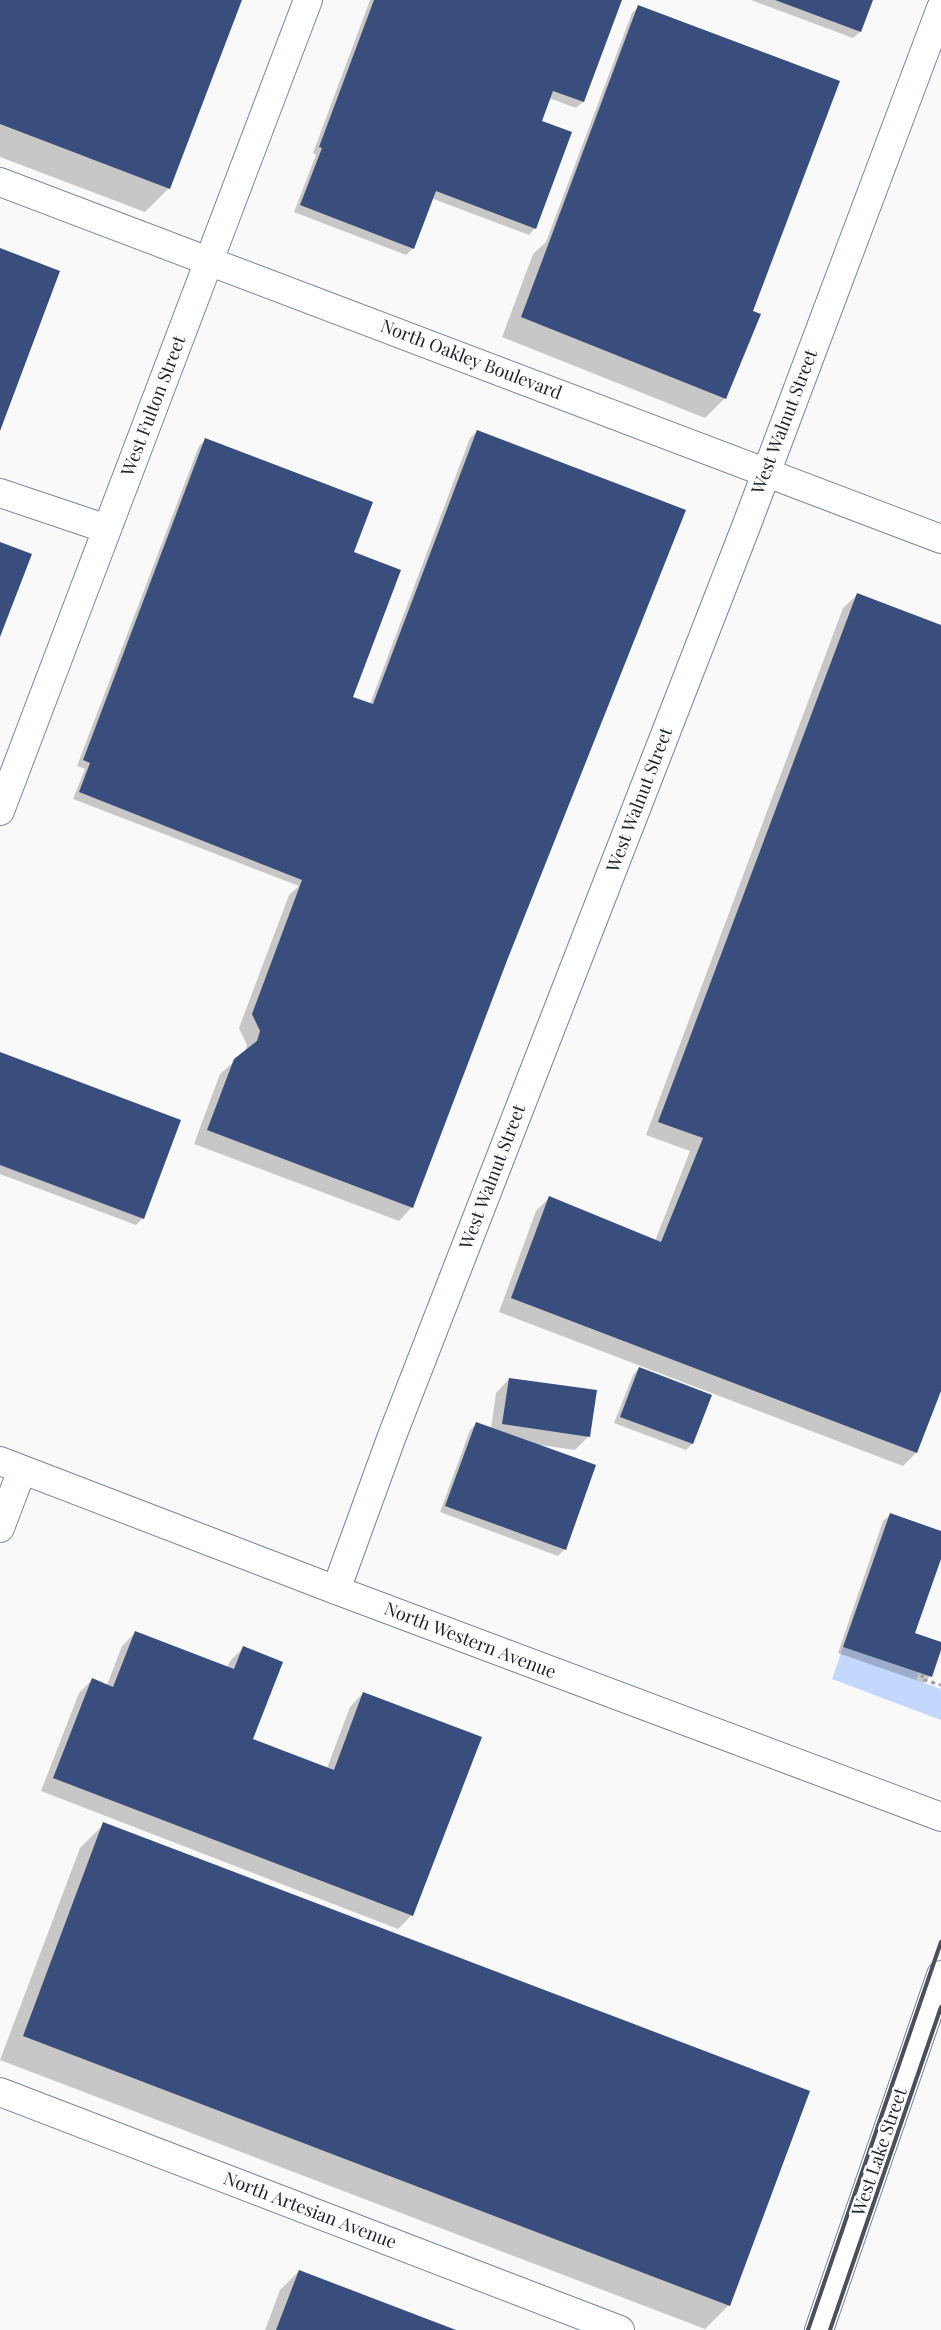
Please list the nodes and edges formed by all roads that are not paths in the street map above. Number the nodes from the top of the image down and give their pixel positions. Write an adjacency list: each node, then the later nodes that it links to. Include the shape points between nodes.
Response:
1 (308, 0): 4 (street, West Fulton Street)
2 (941, 8): 5 (street, West Walnut Street)
3 (0, 182): 4 (street, North Oakley Boulevard)
4 (209, 261): 5 (street, North Oakley Boulevard); 7 (street, West Fulton Street)
5 (766, 472): 8 (street, North Oakley Boulevard); 12 (street, West Walnut Street, via 392,1436)
6 (0, 493): 7 (street)
7 (107, 529): 9 (street, West Fulton Street)
8 (941, 539)
9 (0, 811)
10 (11, 1465): 11 (street); 12 (street, North Western Avenue)
11 (0, 1528)
12 (336, 1590): 13 (street, North Western Avenue)
13 (941, 1818)
14 (941, 1975): 17 (street, West Lake Street)
15 (0, 2092): 16 (street, North Artesian Avenue)
16 (620, 2330)
17 (819, 2330)

